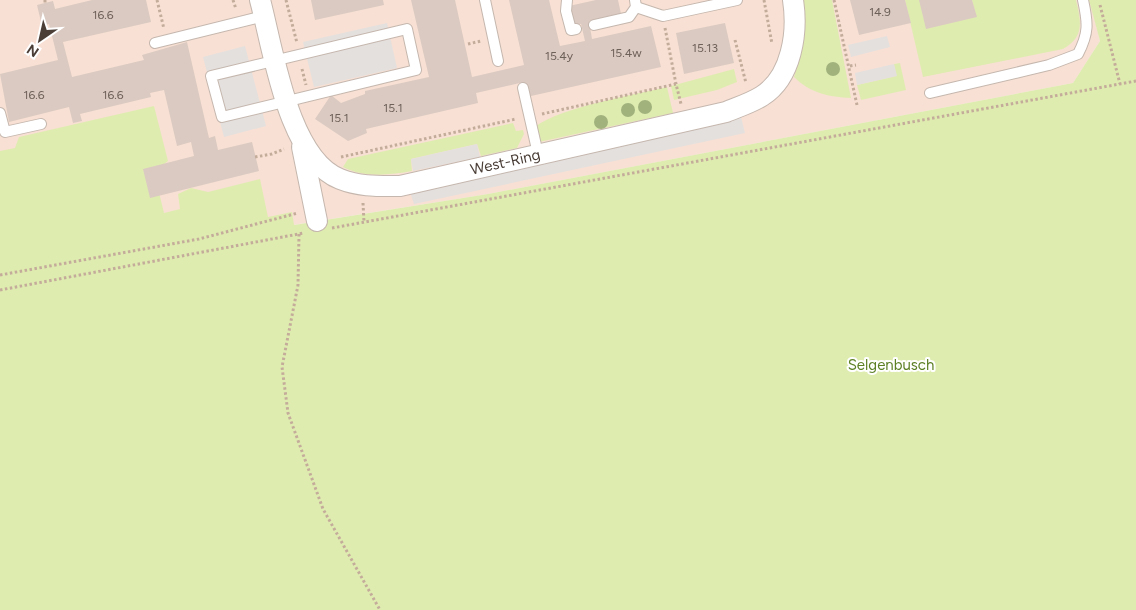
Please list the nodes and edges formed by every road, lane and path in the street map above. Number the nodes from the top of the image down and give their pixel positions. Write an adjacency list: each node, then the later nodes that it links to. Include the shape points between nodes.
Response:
1 (157, 0): 16 (path)
2 (286, 0): 20 (path)
3 (485, 0): 22 (lane)
4 (567, 0): 15 (lane, via 571,30)
5 (737, 0): 13 (lane)
6 (764, 0): 19 (path)
7 (793, 0): 36 (street, West-Ring, via 794,36 789,58 773,86 762,96 726,112)
8 (834, 0): 24 (path)
9 (1083, 0): 32 (lane, via 1086,38 1078,54 1049,65)
10 (1099, 0): 29 (path)
11 (635, 4): 13 (lane); 14 (lane, via 629,17)
12 (262, 8): 16 (lane); 21 (street, West-Ring)
13 (663, 16): 27 (path)
14 (594, 25)
15 (576, 29)
16 (166, 40): 18 (lane)
17 (735, 40): 28 (path)
18 (155, 43)
19 (772, 50)
20 (299, 53): 21 (lane); 33 (path); 33 (lane, via 407,29 416,70)
21 (276, 59): 34 (street, West-Ring); 34 (lane, via 211,76 222,117)
22 (498, 61)
23 (856, 64): 24 (path)
24 (850, 66): 35 (path)
25 (752, 78): 28 (path)
26 (1136, 81): 29 (path)
27 (676, 84): 36 (path); 38 (path)
28 (746, 84): 30 (path)
29 (1120, 84): 44 (path)
30 (741, 87)
31 (523, 88): 38 (lane)
32 (930, 93)
33 (308, 95): 34 (lane)
34 (286, 100): 40 (street, West-Ring)
35 (857, 105)
36 (685, 109): 42 (street, West-Ring)
37 (0, 113): 39 (lane, via 5,132)
38 (529, 116): 41 (path, via 346,157); 42 (lane)
39 (41, 124)
40 (301, 141): 42 (street, West-Ring, via 318,164 338,179 367,187 400,186); 43 (path); 44 (street)
41 (336, 154)
42 (538, 154)
43 (255, 158)
44 (318, 222): 45 (path); 46 (path, via 199,238)
45 (299, 234): 47 (path); 48 (path, via 298,285 282,367 288,413 323,509)
46 (0, 275)
47 (0, 290)
48 (380, 610)

